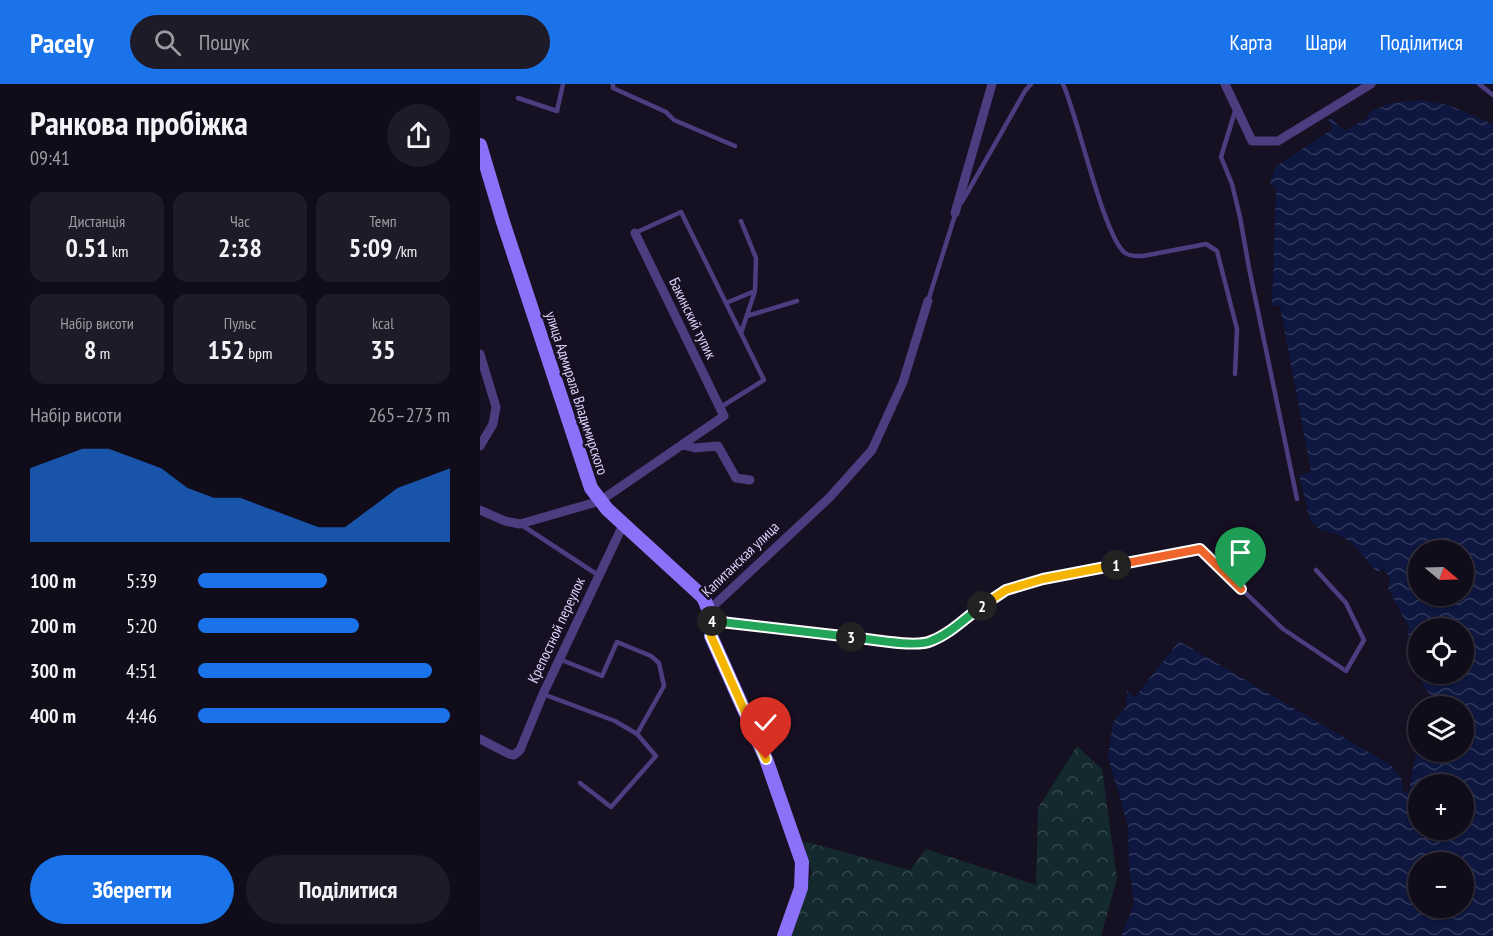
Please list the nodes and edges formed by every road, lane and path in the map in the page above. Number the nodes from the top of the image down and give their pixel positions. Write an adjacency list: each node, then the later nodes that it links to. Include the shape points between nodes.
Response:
1 (563, 84): 10 (lane, via 557,111)
2 (613, 84): 13 (lane, via 674,120)
3 (992, 84): 14 (street)
4 (1031, 84): 14 (lane)
5 (1063, 84): 24 (lane, via 1105,213 1125,252 1143,256 1206,244 1217,251 1237,329)
6 (1225, 84): 11 (street)
7 (1371, 84): 11 (street, via 1278,141 1252,141)
8 (1479, 84): 9 (lane)
9 (1493, 95)
10 (518, 98)
11 (1236, 107): 29 (lane, via 1221,157 1240,218)
12 (480, 145): 30 (main road, улица Адмирала Владимирского, via 591,488)
13 (735, 146)
14 (955, 213): 18 (lane)
15 (741, 221): 17 (lane, via 756,258)
16 (635, 234): 20 (lane, via 681,212); 25 (street, Бакинский тупик)
17 (755, 291): 20 (lane); 21 (lane)
18 (928, 300): 37 (street, Капитанская улица, via 903,382 872,450 830,497)
19 (797, 301): 21 (lane)
20 (726, 303): 22 (lane)
21 (747, 316): 22 (lane)
22 (741, 333): 25 (lane, via 764,380)
23 (480, 354): 27 (street, via 496,407 493,423)
24 (1235, 374)
25 (722, 412): 26 (street)
26 (683, 445): 28 (street, via 718,446 736,478); 30 (street)
27 (480, 446)
28 (750, 480)
29 (1297, 500)
30 (600, 501): 32 (street); 33 (main road, улица Адмирала Владимирского)
31 (480, 510): 32 (street)
32 (520, 524): 35 (lane)
33 (623, 525): 35 (street, Крепостной переулок); 37 (main road, улица Адмирала Владимирского, via 703,597)
34 (1316, 570): 36 (lane, via 1346,603 1364,640 1346,671 1283,628 1200,549)
35 (598, 575): 38 (street, Крепостной переулок)
36 (1043, 579): 37 (street, via 1006,590 929,643 818,633)
37 (710, 614): 43 (main road, Капитанская улица, via 711,636 766,759 802,862 801,888)
38 (559, 659): 39 (street, Крепостной переулок); 40 (lane, via 602,676 617,642 659,663 664,686)
39 (543, 694): 40 (lane, via 615,721); 41 (street, Крепостной переулок, via 517,754)
40 (637, 734): 42 (lane, via 656,756 611,807)
41 (480, 739)
42 (580, 783)
43 (784, 936)

